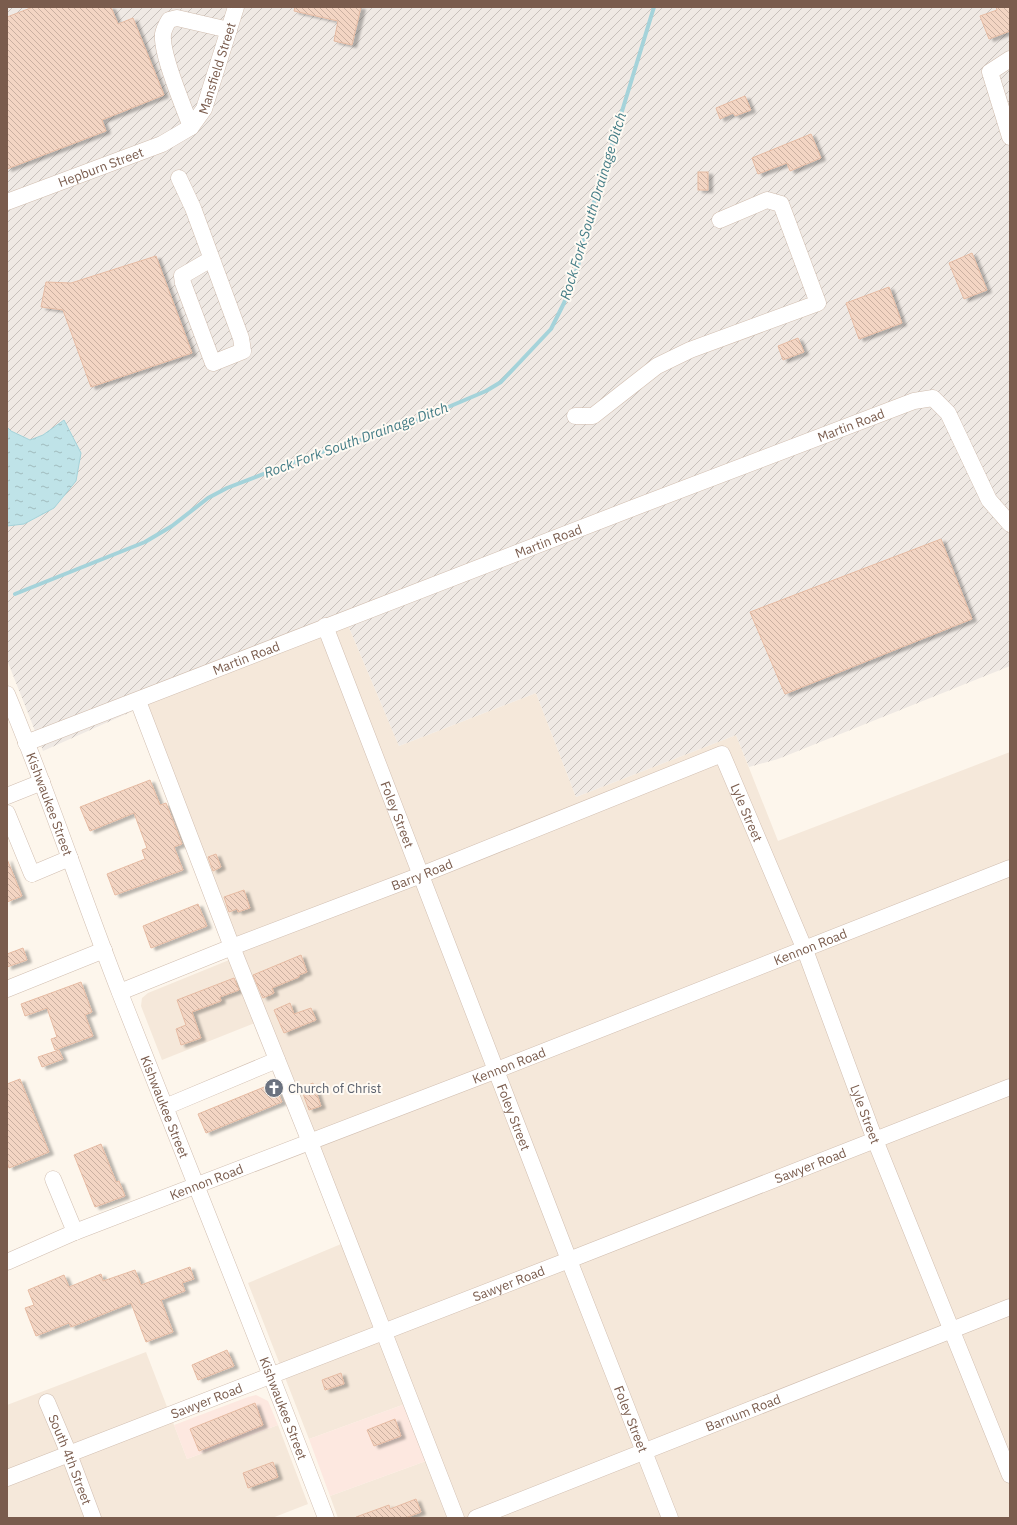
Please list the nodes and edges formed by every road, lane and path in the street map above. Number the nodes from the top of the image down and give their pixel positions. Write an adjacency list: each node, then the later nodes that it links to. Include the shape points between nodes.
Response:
1 (236, 7): 2 (street, Mansfield Street)
2 (229, 30): 4 (street, Mansfield Street, via 204,109); 4 (street, via 178,18 169,20 165,27 164,52)
3 (1010, 60): 5 (street, via 990,72)
4 (191, 127): 7 (street, Hepburn Street, via 162,144)
5 (1010, 137)
6 (180, 178): 9 (street)
7 (7, 202)
8 (720, 220): 10 (street, via 767,200 781,204 818,303 690,350 656,366 593,416)
9 (211, 259): 9 (street, via 241,338 242,351 213,363 182,276)
10 (575, 416)
11 (1010, 524): 12 (street, Martin Road, via 989,500 948,413 933,398 914,401)
12 (325, 626): 14 (street, Martin Road); 22 (street, Foley Street)
13 (7, 694): 15 (street, Kishwaukee Street)
14 (138, 701): 15 (street, Martin Road); 23 (street)
15 (26, 742): 17 (street, Kishwaukee Street)
16 (722, 754): 22 (street, Barry Road); 25 (street, Lyle Street)
17 (42, 782): 18 (street); 20 (street, Kishwaukee Street)
18 (7, 796)
19 (7, 814): 20 (street, via 32,874)
20 (70, 858): 24 (street, Kishwaukee Street)
21 (1010, 868): 25 (street, Kennon Road)
22 (421, 875): 23 (street, Barry Road); 29 (street, Foley Street)
23 (232, 947): 27 (street, Barry Road); 28 (street)
24 (104, 950): 26 (street); 27 (street, Kishwaukee Street)
25 (805, 950): 29 (street, Kennon Road); 32 (street, Lyle Street)
26 (7, 989)
27 (120, 992): 31 (street, Kishwaukee Street)
28 (277, 1060): 31 (street); 33 (street)
29 (497, 1070): 33 (street, Kennon Road); 37 (street, Foley Street)
30 (1010, 1087): 32 (street, Sawyer Road)
31 (165, 1107): 35 (street, Kishwaukee Street)
32 (875, 1140): 37 (street, Sawyer Road); 40 (street, Lyle Street)
33 (310, 1142): 35 (street, Kennon Road); 41 (street)
34 (53, 1179): 36 (street)
35 (197, 1185): 36 (street, Kennon Road); 42 (street, Kishwaukee Street)
36 (76, 1232): 38 (street, Kennon Road)
37 (569, 1260): 41 (street, Sawyer Road); 44 (street, Foley Street)
38 (7, 1262)
39 (1010, 1307): 40 (street, Barnum Road)
40 (952, 1330): 44 (street, Barnum Road); 46 (street, Lyle Street)
41 (383, 1332): 42 (street, Sawyer Road); 50 (street)
42 (272, 1376): 45 (street, Sawyer Road); 49 (street, Kishwaukee Street)
43 (47, 1402): 45 (street, South 4th Street)
44 (644, 1451): 51 (street, Barnum Road); 52 (street, Foley Street)
45 (69, 1454): 47 (street, Sawyer Road); 48 (street, South 4th Street)
46 (1010, 1474)
47 (7, 1478)
48 (93, 1518)
49 (326, 1518)
50 (456, 1518)
51 (476, 1518)
52 (670, 1518)

